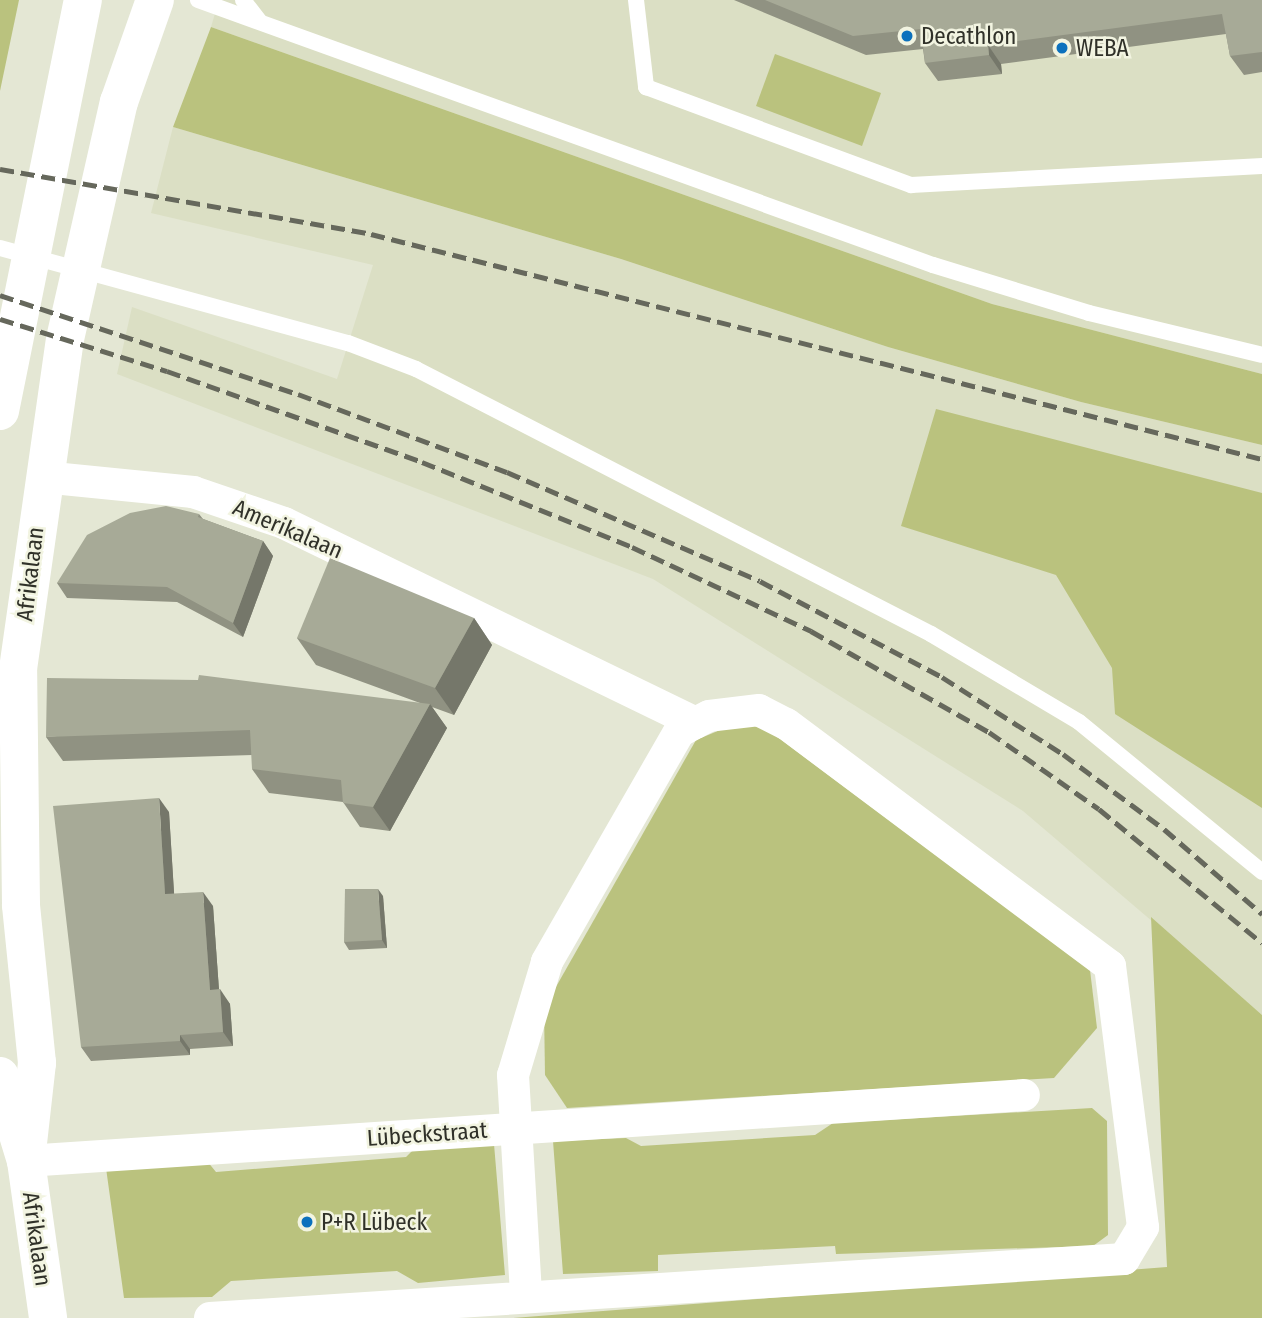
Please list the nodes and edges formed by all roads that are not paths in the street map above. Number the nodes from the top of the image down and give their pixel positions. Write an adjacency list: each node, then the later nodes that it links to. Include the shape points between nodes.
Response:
1 (83, 0): 8 (main road)
2 (155, 0): 9 (main road, Afrikalaan, via 119,102)
3 (198, 0): 6 (lane)
4 (243, 0): 6 (lane)
5 (636, 0): 7 (lane, via 646,87 911,186)
6 (260, 22): 10 (lane, via 945,269 1089,313)
7 (1262, 166)
8 (16, 253): 9 (lane); 11 (main road)
9 (81, 271): 12 (main road, Afrikalaan); 14 (lane, via 348,343 416,369 656,491 932,635 1079,722)
10 (1262, 355)
11 (0, 411)
12 (43, 477): 13 (street, Amerikalaan, via 193,492 284,523); 18 (main road, Afrikalaan, via 19,668 22,929 37,1063)
13 (695, 723): 17 (street, via 679,732 547,962 513,1075); 19 (street, via 709,716 760,710 786,724 1110,966 1143,1227 1124,1259)
14 (1262, 872)
15 (0, 1076): 18 (main road, Afrikalaan)
16 (1024, 1095): 17 (street)
17 (513, 1128): 18 (street, Lübeckstraat); 19 (street, Lübeckstraat)
18 (26, 1161): 20 (main road, Afrikalaan)
19 (526, 1296): 21 (street)
20 (48, 1318)
21 (210, 1318)

